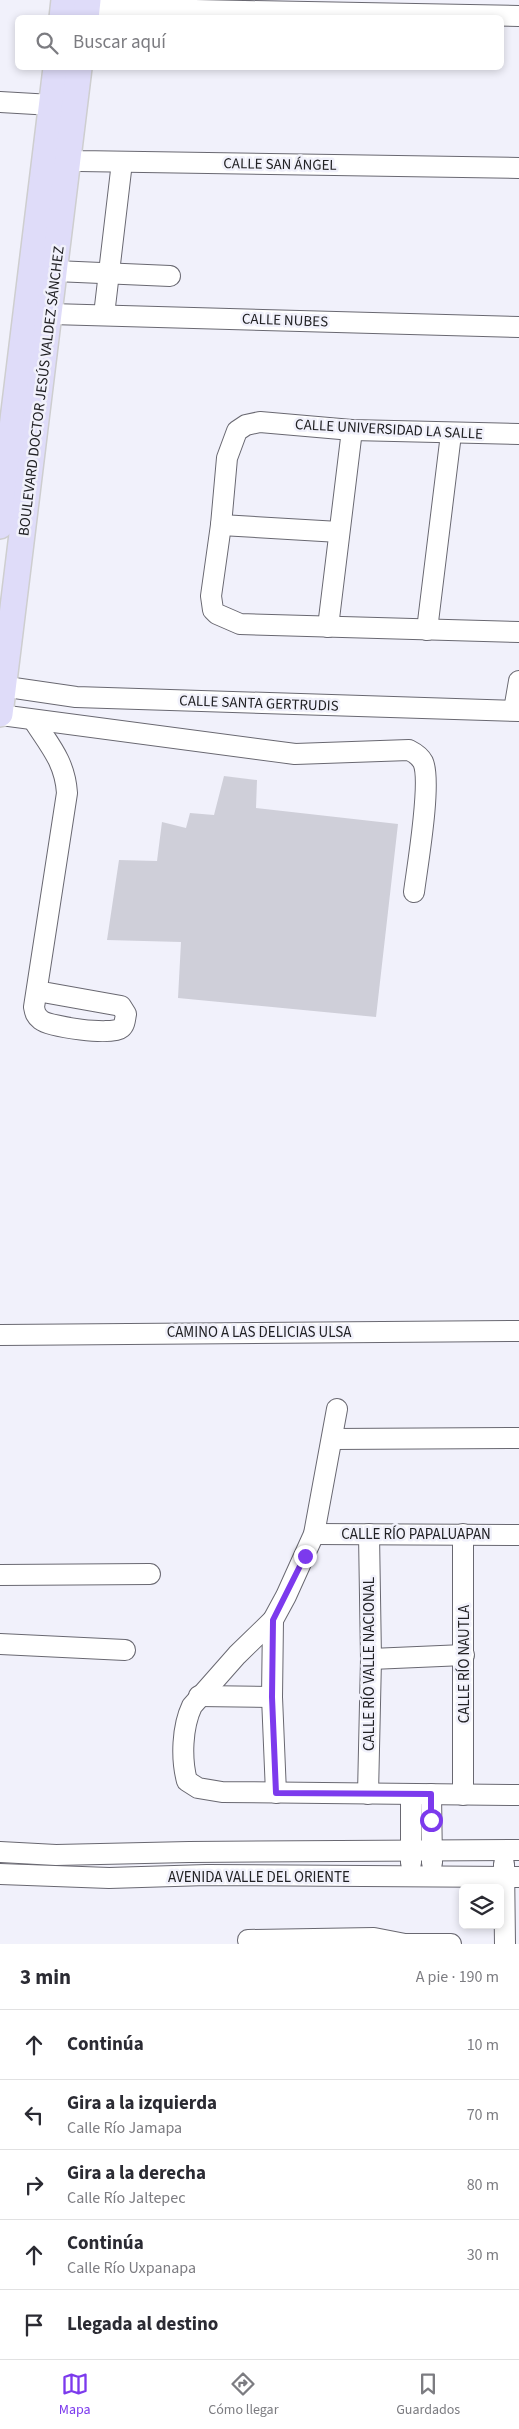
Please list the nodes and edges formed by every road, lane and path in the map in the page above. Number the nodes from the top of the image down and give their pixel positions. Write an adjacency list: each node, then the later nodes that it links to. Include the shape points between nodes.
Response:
1 (81, 6): 2 (main road); 3 (street)
2 (67, 15)
3 (475, 15)
4 (504, 16): 5 (street)
5 (519, 16)
6 (56, 70): 9 (main road, BOULEVARD DOCTOR JESÚS VALDEZ SÁNCHEZ)
7 (80, 70): 11 (main road, BOULEVARD DOCTOR JESÚS VALDEZ SÁNCHEZ)
8 (0, 102): 9 (street)
9 (52, 105): 10 (main road, BOULEVARD DOCTOR JESÚS VALDEZ SÁNCHEZ)
10 (47, 143): 11 (street); 23 (main road, BOULEVARD DOCTOR JESÚS VALDEZ SÁNCHEZ)
11 (68, 160): 12 (street, CALLE SAN ÁNGEL); 14 (main road, BOULEVARD DOCTOR JESÚS VALDEZ SÁNCHEZ)
12 (122, 162): 13 (street, CALLE SAN ÁNGEL); 15 (street)
13 (519, 168)
14 (55, 271): 15 (street); 17 (main road, BOULEVARD DOCTOR JESÚS VALDEZ SÁNCHEZ)
15 (109, 273): 16 (street); 18 (street)
16 (170, 276)
17 (51, 314): 18 (street, CALLE NUBES); 32 (main road, BOULEVARD DOCTOR JESÚS VALDEZ SÁNCHEZ)
18 (104, 315): 19 (street, CALLE NUBES)
19 (519, 327)
20 (352, 430): 21 (street, CALLE UNIVERSIDAD LA SALLE); 25 (street, CALLE UNIVERSIDAD LA SALLE, via 260,422 237,431 224,474); 27 (street)
21 (451, 434): 22 (street, CALLE UNIVERSIDAD LA SALLE); 29 (street)
22 (519, 434)
23 (5, 453): 24 (main road, BOULEVARD DOCTOR JESÚS VALDEZ SÁNCHEZ)
24 (3, 482): 26 (main road, BOULEVARD DOCTOR JESÚS VALDEZ SÁNCHEZ)
25 (221, 525): 27 (street); 28 (street, via 211,596 217,614 240,624)
26 (0, 526)
27 (339, 532): 28 (street)
28 (328, 627): 29 (street)
29 (427, 630): 30 (street)
30 (519, 632)
31 (519, 681): 33 (street)
32 (2, 687): 33 (street, CALLE SANTA GERTRUDIS, via 76,697); 34 (main road, BOULEVARD DOCTOR JESÚS VALDEZ SÁNCHEZ)
33 (517, 710)
34 (0, 714): 35 (street)
35 (34, 721): 36 (street, via 295,754 409,750 420,757 425,770 422,835); 37 (street, via 57,754 66,775 67,793)
36 (414, 892)
37 (37, 991)
38 (519, 1331): 39 (street, CAMINO A LAS DELICIAS ULSA)
39 (0, 1335)
40 (338, 1409): 42 (street)
41 (519, 1438): 42 (street)
42 (332, 1439): 43 (street)
43 (314, 1534): 44 (street, CALLE RÍO PAPALUAPAN); 49 (street)
44 (369, 1534): 45 (street, CALLE RÍO PAPALUAPAN); 53 (street, CALLE RÍO VALLE NACIONAL)
45 (463, 1534): 46 (street, CALLE RÍO PAPALUAPAN); 52 (street, CALLE RÍO NAUTLA)
46 (519, 1534)
47 (150, 1574): 48 (street)
48 (0, 1575)
49 (273, 1620): 54 (street); 55 (street)
50 (0, 1644): 51 (street)
51 (125, 1650)
52 (464, 1655): 53 (street); 59 (street, CALLE RÍO NAUTLA)
53 (371, 1659): 57 (street, CALLE RÍO VALLE NACIONAL)
54 (199, 1696): 55 (street); 56 (street, via 188,1715 184,1749 189,1784 222,1792)
55 (272, 1697): 56 (street)
56 (276, 1793): 57 (street)
57 (368, 1794): 58 (street)
58 (421, 1794): 59 (street); 61 (street); 63 (street)
59 (464, 1794): 60 (street)
60 (519, 1795)
61 (431, 1850): 62 (street, AVENIDA VALLE DEL ORIENTE); 63 (street, AVENIDA VALLE DEL ORIENTE); 70 (street)
62 (512, 1850): 67 (street)
63 (411, 1851): 65 (street, AVENIDA VALLE DEL ORIENTE); 69 (street)
64 (0, 1852): 65 (street, AVENIDA VALLE DEL ORIENTE, via 32,1855)
65 (109, 1853): 68 (street)
66 (0, 1874): 68 (street, AVENIDA VALLE DEL ORIENTE)
67 (512, 1877): 70 (street, AVENIDA VALLE DEL ORIENTE); 75 (street)
68 (109, 1878): 69 (street, AVENIDA VALLE DEL ORIENTE, via 207,1875)
69 (412, 1878): 70 (street, AVENIDA VALLE DEL ORIENTE)
70 (432, 1878)
71 (248, 1940): 72 (street)
72 (277, 1941): 73 (street)
73 (374, 1941): 74 (street)
74 (451, 1944)
75 (505, 1944)

